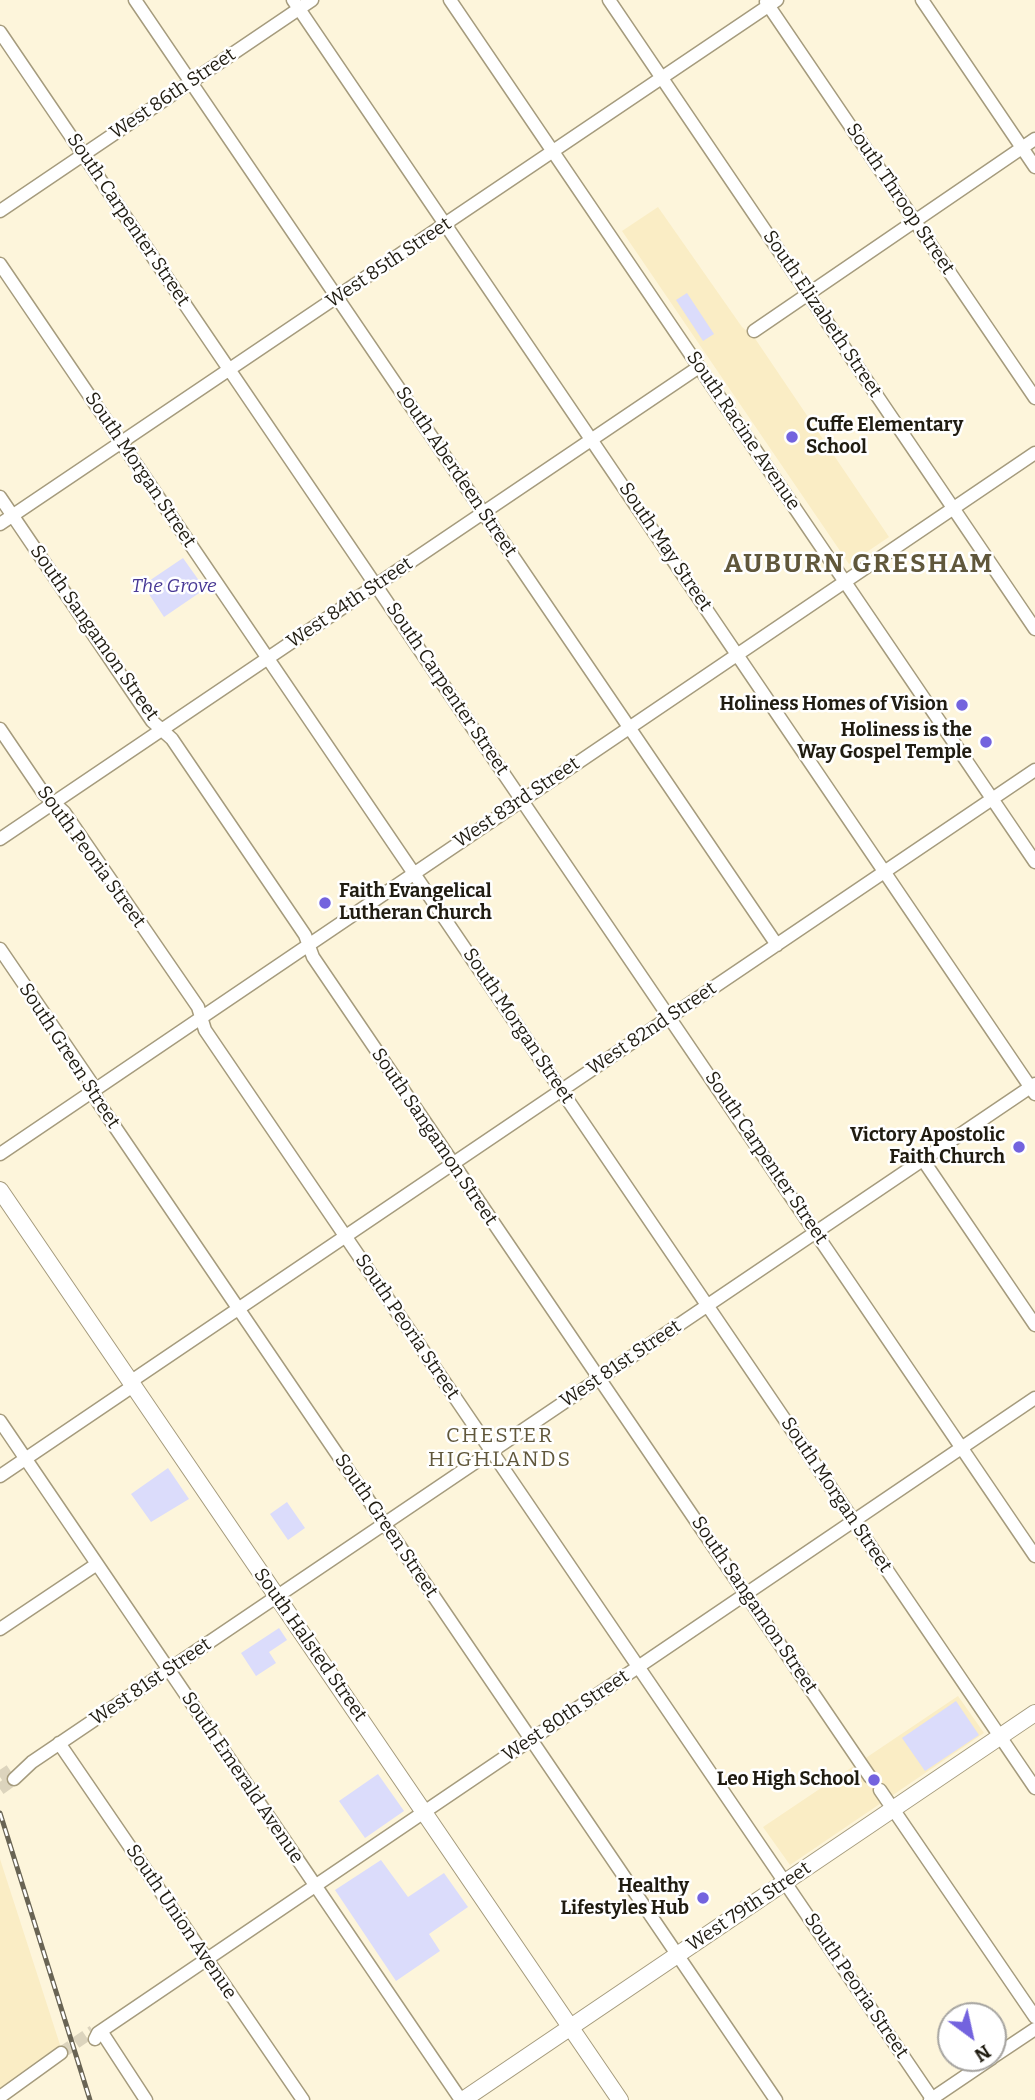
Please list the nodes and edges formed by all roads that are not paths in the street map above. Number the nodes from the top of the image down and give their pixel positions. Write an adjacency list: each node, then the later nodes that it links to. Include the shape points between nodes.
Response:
1 (135, 0): 10 (street, South Aberdeen Street)
2 (312, 0): 7 (street, West 86th Street)
3 (450, 0): 13 (street, South Racine Avenue)
4 (609, 0): 9 (street, South Elizabeth Street)
5 (922, 0): 12 (street)
6 (770, 2): 9 (street, West 85th Street); 17 (street, South Throop Street)
7 (296, 4): 10 (street, West 86th Street); 18 (street, South May Street)
8 (0, 32): 14 (street, South Carpenter Street)
9 (662, 78): 13 (street, West 85th Street); 20 (street, South Elizabeth Street)
10 (191, 82): 14 (street, West 86th Street); 21 (street, South Aberdeen Street)
11 (1035, 139): 12 (street)
12 (1022, 148): 15 (street); 17 (street)
13 (553, 152): 18 (street, West 85th Street); 23 (street, South Racine Avenue)
14 (83, 155): 16 (street, West 86th Street); 24 (street, South Carpenter Street)
15 (1035, 167)
16 (0, 211)
17 (915, 221): 20 (street); 25 (street, South Throop Street)
18 (444, 225): 21 (street, West 85th Street); 26 (street, South May Street)
19 (0, 264): 27 (street, South Morgan Street)
20 (808, 294): 22 (street); 30 (street, South Elizabeth Street)
21 (337, 298): 24 (street, West 85th Street); 31 (street, South Aberdeen Street)
22 (754, 331)
23 (699, 367): 26 (street, West 84th Street); 34 (street, South Racine Avenue)
24 (230, 370): 27 (street, West 85th Street); 35 (street, South Carpenter Street)
25 (1035, 398)
26 (592, 439): 31 (street, West 84th Street); 37 (street, South May Street)
27 (121, 442): 32 (street, West 85th Street); 38 (street, South Morgan Street)
28 (1035, 453): 30 (street, West 83rd Street)
29 (0, 497): 32 (street, South Sangamon Street)
30 (954, 508): 34 (street, West 83rd Street); 36 (street, South Elizabeth Street)
31 (483, 513): 35 (street, West 84th Street); 39 (street, South Aberdeen Street)
32 (13, 516): 33 (street, West 85th Street); 41 (street, South Sangamon Street)
33 (0, 524)
34 (845, 581): 37 (street, West 83rd Street); 43 (street, South Racine Avenue)
35 (376, 585): 38 (street, West 84th Street); 44 (street, South Carpenter Street)
36 (1035, 629)
37 (737, 655): 39 (street, West 83rd Street); 48 (street, South May Street)
38 (268, 658): 41 (street, West 84th Street); 49 (street, South Morgan Street)
39 (629, 728): 44 (street, West 83rd Street); 50 (street, South Aberdeen Street)
40 (0, 729): 45 (street, South Peoria Street)
41 (162, 730): 45 (street, West 84th Street); 51 (street, South Sangamon Street)
42 (1035, 770): 43 (street, West 82nd Street)
43 (992, 799): 47 (street, South Racine Avenue); 48 (street, West 82nd Street)
44 (523, 800): 49 (street, West 83rd Street); 53 (street, South Carpenter Street)
45 (54, 803): 46 (street, West 84th Street); 54 (street, South Peoria Street)
46 (0, 839)
47 (1035, 862)
48 (885, 871): 50 (street, West 82nd Street); 55 (street, South May Street)
49 (415, 873): 51 (street, West 83rd Street); 56 (street, South Morgan Street)
50 (777, 944): 53 (street, West 82nd Street)
51 (309, 945): 54 (street, West 83rd Street); 60 (street, South Sangamon Street)
52 (0, 949): 57 (street, South Green Street)
53 (670, 1017): 56 (street, West 82nd Street); 62 (street, South Carpenter Street)
54 (201, 1018): 57 (street, West 83rd Street); 63 (street, South Peoria Street)
55 (1033, 1088): 59 (street, West 81st Street)
56 (562, 1090): 60 (street, West 82nd Street); 64 (street, South Morgan Street)
57 (93, 1091): 58 (street, West 83rd Street); 65 (street, South Green Street)
58 (0, 1154)
59 (923, 1160): 62 (street, West 81st Street); 66 (street)
60 (453, 1164): 63 (street, West 82nd Street); 67 (street, South Sangamon Street)
61 (0, 1190): 68 (main road, South Halsted Street)
62 (816, 1232): 64 (street, West 81st Street); 71 (street, South Carpenter Street)
63 (345, 1236): 65 (street, West 82nd Street); 72 (street, South Peoria Street)
64 (708, 1305): 67 (street, West 81st Street); 75 (street, South Morgan Street)
65 (238, 1309): 68 (street, West 82nd Street); 76 (street, South Green Street)
66 (1035, 1325)
67 (599, 1379): 72 (street, West 81st Street); 79 (street, South Sangamon Street)
68 (131, 1384): 73 (street, West 82nd Street); 80 (main road, South Halsted Street)
69 (1035, 1398): 71 (street, West 80th Street)
70 (0, 1421): 73 (street, South Emerald Avenue)
71 (962, 1447): 75 (street, West 80th Street); 77 (street, South Carpenter Street)
72 (492, 1451): 76 (street, West 81st Street); 82 (street, South Peoria Street)
73 (26, 1458): 74 (street, West 82nd Street); 78 (street, South Emerald Avenue)
74 (0, 1476)
75 (854, 1521): 79 (street, West 80th Street); 85 (street, South Morgan Street)
76 (384, 1524): 80 (street, West 81st Street); 86 (street, South Green Street)
77 (1035, 1556)
78 (97, 1564): 81 (street); 83 (street, South Emerald Avenue)
79 (746, 1594): 82 (street, West 80th Street); 89 (street, South Sangamon Street)
80 (277, 1597): 83 (street, West 81st Street); 93 (main road, South Halsted Street)
81 (0, 1629)
82 (638, 1667): 86 (street, West 80th Street); 94 (street, South Peoria Street)
83 (169, 1671): 87 (street, West 81st Street); 95 (street, South Emerald Avenue)
84 (1035, 1713): 85 (main road, West 79th Street)
85 (1000, 1737): 90 (street, South Morgan Street); 92 (main road, West 79th Street)
86 (531, 1739): 93 (street, West 80th Street); 96 (street, South Green Street)
87 (59, 1743): 88 (street, West 81st Street); 97 (street, South Union Avenue)
88 (13, 1774)
89 (870, 1777)
90 (1035, 1788)
91 (880, 1790): 92 (street)
92 (894, 1809): 94 (main road, West 79th Street); 98 (street)
93 (424, 1812): 95 (street, West 80th Street); 99 (main road, South Halsted Street)
94 (786, 1882): 96 (main road, West 79th Street); 105 (street, South Peoria Street)
95 (315, 1886): 97 (street, West 80th Street); 108 (street, South Emerald Avenue)
96 (678, 1955): 99 (main road, West 79th Street); 110 (street, South Green Street)
97 (207, 1960): 106 (street, West 80th Street, via 97,2033); 107 (street, South Union Avenue)
98 (1035, 2017)
99 (569, 2028): 108 (main road, West 79th Street); 109 (main road, South Halsted Street)
100 (1035, 2029): 101 (street)
101 (1007, 2047)
102 (58, 2059): 104 (street)
103 (971, 2072): 105 (street)
104 (0, 2097)
105 (932, 2099)
106 (146, 2100)
107 (303, 2100)
108 (462, 2100)
109 (620, 2100)
110 (776, 2100)

